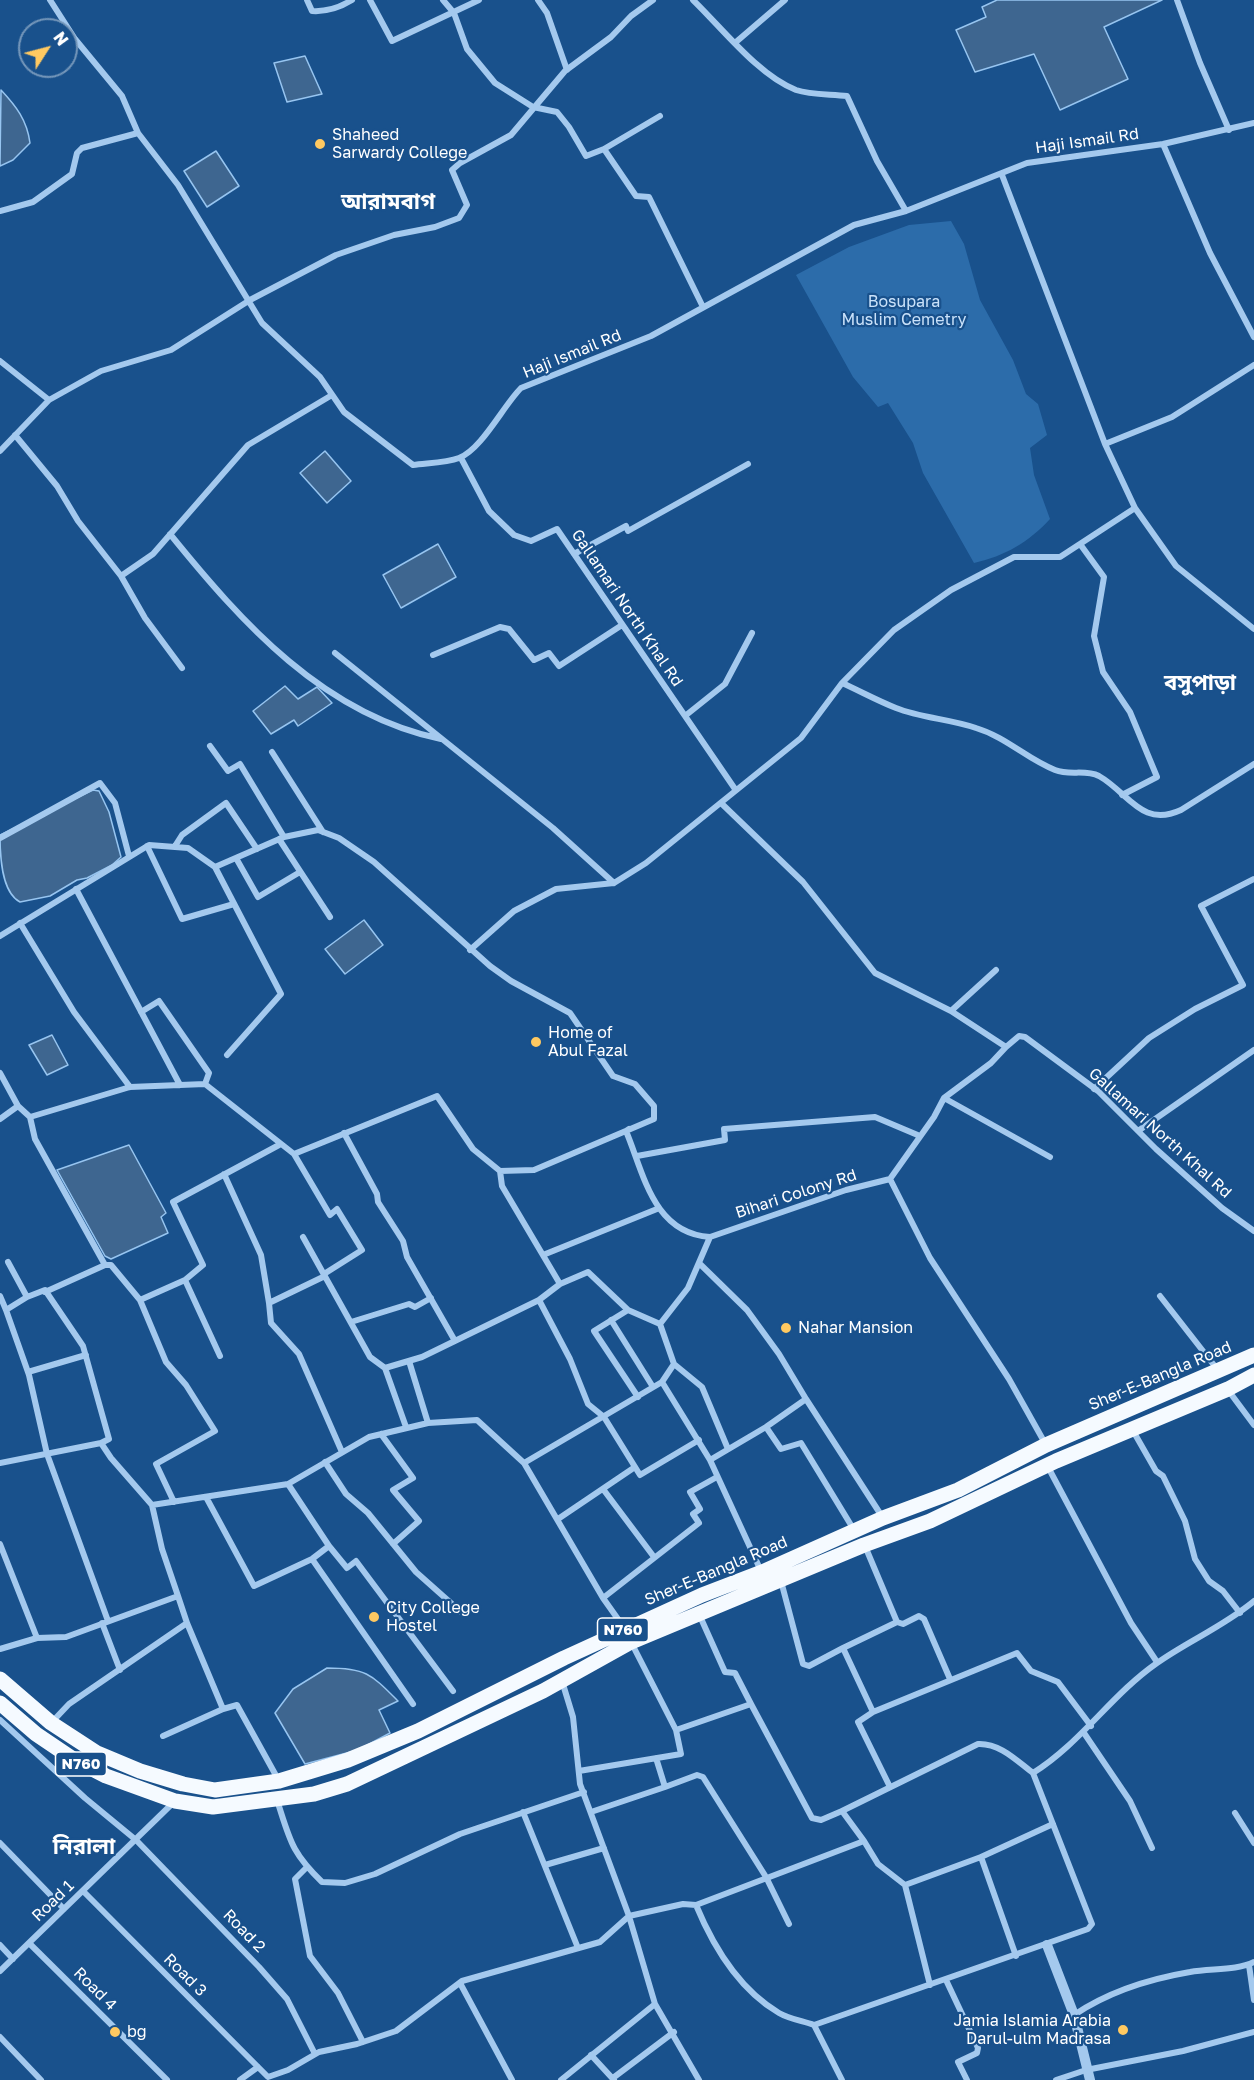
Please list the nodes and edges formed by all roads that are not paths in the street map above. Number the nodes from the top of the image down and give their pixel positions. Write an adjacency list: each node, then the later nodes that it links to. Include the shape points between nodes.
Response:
1 (50, 0): 19 (street, via 75,39 122,96)
2 (307, 0): 3 (street, via 312,11 320,12)
3 (352, 0)
4 (370, 0): 12 (street, via 392,41)
5 (443, 0): 12 (street)
6 (479, 0): 12 (street)
7 (538, 0): 14 (street, via 547,13)
8 (653, 0): 14 (street)
9 (693, 0): 13 (street)
10 (785, 0): 13 (street)
11 (1177, 0): 18 (street)
12 (454, 13): 15 (street, via 467,49 495,83)
13 (736, 42): 23 (street, via 746,58 797,90 847,96 877,161)
14 (567, 70): 15 (street)
15 (533, 107): 21 (street, via 557,112 585,156); 25 (street, via 511,135 452,170 467,205 459,218 336,255)
16 (660, 116): 21 (street)
17 (1254, 123): 18 (street, Haji Ismail Rd)
18 (1229, 130): 20 (street, Haji Ismail Rd)
19 (138, 133): 24 (street, via 82,148 72,174 33,202); 25 (street, via 178,185)
20 (1163, 144): 22 (street, Haji Ismail Rd, via 1027,164); 27 (street, via 1210,253)
21 (604, 149): 26 (street, via 636,196 649,197)
22 (1002, 175): 23 (street, Haji Ismail Rd); 33 (street)
23 (906, 210): 26 (street, Haji Ismail Rd, via 854,225)
24 (0, 211)
25 (250, 300): 30 (street, via 262,323 320,377); 31 (street, via 171,350 100,371)
26 (703, 307): 35 (street, Haji Ismail Rd, via 651,336 521,388 507,402 488,433)
27 (1254, 337)
28 (0, 361): 31 (street)
29 (1254, 365): 33 (street, via 1172,417)
30 (332, 395): 35 (street, via 344,412 413,465); 38 (street, via 248,445)
31 (49, 400): 32 (street)
32 (15, 435): 34 (street); 41 (street)
33 (1105, 444): 37 (street)
34 (0, 451)
35 (461, 458): 40 (street, Gallamari North Khal Rd, via 489,511 514,536 531,541 557,530)
36 (748, 464): 40 (street, via 628,531 626,526)
37 (1135, 508): 39 (street); 43 (street, via 1176,566)
38 (170, 534): 41 (street, via 153,554); 50 (street, via 223,599 269,646 327,690 362,713 417,734)
39 (1080, 544): 48 (street, via 1060,557 1014,557 951,590 894,630); 55 (street, via 1104,577 1094,636 1102,672 1130,712 1157,777)
40 (574, 554): 42 (street, Gallamari North Khal Rd)
41 (121, 576): 47 (street, via 144,618)
42 (622, 625): 46 (street, via 559,666 549,653 534,660 509,629 500,627); 49 (street, Gallamari North Khal Rd)
43 (1254, 629)
44 (752, 633): 49 (street, via 725,684)
45 (335, 653): 50 (street)
46 (433, 655)
47 (182, 668)
48 (842, 683): 54 (street, via 801,738); 55 (street, via 897,709 1007,740 1038,763 1058,771 1099,776)
49 (685, 716): 54 (street, Gallamari North Khal Rd)
50 (443, 739): 68 (street)
51 (210, 746): 59 (street, via 228,771 240,764)
52 (272, 752): 57 (street)
53 (1254, 764): 55 (street, via 1168,816 1137,808)
54 (735, 789): 56 (street)
55 (1122, 795)
56 (721, 803): 68 (street); 76 (street, via 803,882 875,973)
57 (323, 832): 59 (street); 74 (street, via 374,862)
58 (0, 838): 63 (street, via 100,783 115,803)
59 (282, 838): 62 (street); 66 (street)
60 (147, 846): 61 (street); 63 (street); 70 (street, via 182,919)
61 (175, 846): 62 (street, via 182,835 226,803); 65 (street, via 188,848)
62 (257, 849): 64 (street)
63 (129, 856): 69 (street)
64 (236, 858): 65 (street); 66 (street, via 258,897)
65 (215, 867): 70 (street)
66 (300, 872): 71 (street)
67 (1254, 879): 85 (street, via 1202,906 1243,985 1149,1038)
68 (615, 883): 74 (street, via 556,889 514,911)
69 (76, 889): 72 (street); 77 (street)
70 (234, 904): 80 (street, via 281,994)
71 (330, 917)
72 (20, 923): 73 (street); 84 (street, via 74,1012)
73 (0, 936)
74 (470, 950): 90 (street, via 511,981 570,1013 613,1076 635,1084 654,1106 654,1119)
75 (996, 970): 76 (street)
76 (951, 1011): 78 (street)
77 (141, 1012): 82 (street, via 159,1001 209,1073); 83 (street)
78 (1006, 1047): 85 (street, Gallamari North Khal Rd, via 1019,1036 1025,1037); 86 (street)
79 (1254, 1050): 91 (street)
80 (228, 1055)
81 (0, 1073): 87 (street)
82 (205, 1084): 83 (street); 94 (street)
83 (180, 1085): 84 (street)
84 (130, 1088): 88 (street)
85 (1094, 1089): 91 (street, Gallamari North Khal Rd)
86 (944, 1098): 93 (street); 97 (street)
87 (18, 1106): 88 (street); 89 (street)
88 (30, 1117): 108 (street, via 35,1139)
89 (0, 1119)
90 (630, 1129): 96 (street, via 626,1131); 98 (street, via 534,1170)
91 (1138, 1131): 102 (street, Gallamari North Khal Rd, via 1222,1208)
92 (344, 1133): 95 (street); 98 (street, via 437,1096 473,1149); 116 (street)
93 (921, 1136): 96 (street, via 875,1117 724,1129 725,1140); 100 (street)
94 (279, 1145): 95 (street); 99 (street)
95 (294, 1154): 109 (street, via 330,1215 337,1209 362,1250)
96 (637, 1156): 101 (street)
97 (1050, 1157)
98 (501, 1171): 105 (street, via 502,1186)
99 (224, 1174): 110 (street, via 173,1202 203,1265); 119 (street, via 261,1255)
100 (890, 1179): 104 (street, Bihari Colony Rd); 149 (street, via 930,1258)
101 (657, 1209): 104 (street, via 689,1232); 105 (street)
102 (1254, 1231)
103 (303, 1237): 109 (street)
104 (710, 1237): 107 (street)
105 (543, 1255): 111 (street)
106 (8, 1262): 115 (street)
107 (700, 1264): 124 (street, via 688,1288); 139 (street, via 747,1310)
108 (105, 1265): 112 (street); 117 (street, via 111,1264)
109 (325, 1275): 119 (street); 123 (street)
110 (185, 1280): 117 (street); 128 (street)
111 (560, 1284): 118 (street); 121 (street, via 588,1272)
112 (45, 1292): 115 (street); 126 (street)
113 (0, 1296): 120 (street)
114 (1160, 1296): 133 (street)
115 (27, 1297): 120 (street)
116 (431, 1298): 123 (street, via 415,1306 409,1304); 125 (street)
117 (140, 1300): 164 (street, via 166,1362 215,1431 156,1464)
118 (539, 1300): 125 (street); 140 (street, via 588,1404)
119 (269, 1303): 151 (street, via 272,1323 299,1354)
120 (6, 1310): 132 (street)
121 (628, 1310): 122 (street); 124 (street)
122 (610, 1320): 136 (street); 138 (street, via 594,1331)
123 (351, 1322): 131 (street, via 370,1357)
124 (660, 1324): 130 (street)
125 (455, 1341): 129 (street)
126 (86, 1354): 132 (street); 148 (street, via 109,1439)
127 (1254, 1355): 133 (highway, Sher-E-Bangla Road / N760)
128 (220, 1356)
129 (409, 1361): 131 (street); 141 (street)
130 (674, 1364): 135 (street); 150 (street, via 702,1387)
131 (385, 1368): 143 (street)
132 (28, 1372): 152 (street)
133 (1219, 1372): 149 (highway, Sher-E-Bangla Road / N760)
134 (1254, 1375): 137 (highway, Sher-E-Bangla Road / N760)
135 (662, 1382): 136 (street); 147 (street)
136 (653, 1387): 138 (street)
137 (1228, 1389): 142 (street); 145 (highway, Sher-E-Bangla Road / N760)
138 (638, 1397): 140 (street)
139 (806, 1399): 144 (street); 166 (street)
140 (604, 1417): 157 (street); 158 (street)
141 (428, 1423): 143 (street); 157 (street, via 477,1420)
142 (1254, 1425)
143 (406, 1427): 146 (street)
144 (766, 1427): 150 (street); 168 (street, via 781,1449 801,1443)
145 (1132, 1428): 159 (highway, Sher-E-Bangla Road / N760); 182 (street, via 1180,1512 1195,1559 1209,1581 1223,1591)
146 (381, 1434): 151 (street); 170 (street, via 413,1478 393,1490 419,1521)
147 (699, 1440): 154 (street); 158 (street, via 640,1475)
148 (101, 1443): 152 (street); 165 (street)
149 (1046, 1445): 153 (highway, Sher-E-Bangla Road / N760)
150 (728, 1449): 154 (street)
151 (342, 1452): 155 (street)
152 (47, 1454): 156 (street); 183 (street)
153 (1024, 1456): 159 (highway); 166 (highway, Sher-E-Bangla Road / N760, via 958,1490)
154 (710, 1460): 160 (street)
155 (325, 1462): 161 (street); 170 (street, via 346,1494 368,1513)
156 (0, 1463)
157 (524, 1463): 167 (street)
158 (635, 1467): 162 (street)
159 (1040, 1469): 171 (highway, Sher-E-Bangla Road / N760, via 930,1521); 190 (street)
160 (717, 1477): 173 (street, via 690,1492 700,1509 693,1514 699,1523); 175 (street)
161 (288, 1484): 163 (street); 172 (street)
162 (603, 1489): 167 (street); 173 (street)
163 (206, 1497): 164 (street); 174 (street, via 254,1586)
164 (174, 1502): 165 (street)
165 (152, 1505): 177 (street)
166 (883, 1518): 168 (highway, Sher-E-Bangla Road / N760)
167 (558, 1519): 178 (street)
168 (855, 1530): 175 (highway, Sher-E-Bangla Road / N760)
169 (0, 1544): 187 (street)
170 (393, 1544): 180 (street, via 416,1572)
171 (864, 1545): 176 (highway, Sher-E-Bangla Road / N760); 184 (street)
172 (329, 1546): 174 (street); 196 (street, via 347,1568 356,1561)
173 (654, 1557): 178 (street)
174 (312, 1559): 199 (street)
175 (762, 1572): 186 (highway, Sher-E-Bangla Road / N760, via 702,1594)
176 (781, 1581): 181 (highway, Sher-E-Bangla Road / N760); 188 (street, via 803,1664 809,1666)
177 (178, 1596): 183 (street); 185 (street)
178 (603, 1598): 186 (street)
179 (1254, 1601): 182 (street)
180 (461, 1612)
181 (699, 1613): 186 (highway, Sher-E-Bangla Road / N760); 200 (street, via 725,1672 735,1673)
182 (1240, 1613): 190 (street)
183 (105, 1622): 187 (street, via 66,1637); 191 (street)
184 (897, 1622): 188 (street); 194 (street, via 924,1618)
185 (187, 1623): 191 (street); 201 (street)
186 (628, 1636): 192 (highway, Sher-E-Bangla Road / N760); 195 (highway, Sher-E-Bangla Road / N760); 206 (street)
187 (37, 1638): 189 (street)
188 (843, 1648): 202 (street)
189 (0, 1649)
190 (1157, 1662): 205 (street, via 1118,1694)
191 (120, 1670): 204 (street, via 69,1704)
192 (533, 1673): 197 (highway); 207 (highway, Sher-E-Bangla Road / N760)
193 (0, 1678): 204 (highway, Sher-E-Bangla Road / N760)
194 (950, 1679): 202 (street); 205 (street, via 1018,1653 1030,1671 1058,1682)
195 (562, 1680): 197 (highway, Sher-E-Bangla Road / N760); 213 (street, via 573,1717)
196 (453, 1691)
197 (543, 1691): 210 (highway, Sher-E-Bangla Road / N760)
198 (0, 1703): 215 (highway, Sher-E-Bangla Road / N760, via 73,1760)
199 (413, 1704)
200 (751, 1704): 206 (street); 222 (street, via 812,1818 821,1820)
201 (223, 1709): 209 (street); 216 (street, via 237,1705)
202 (873, 1712): 218 (street, via 858,1722)
203 (0, 1720): 227 (street, Road 2)
204 (51, 1723): 212 (highway, Sher-E-Bangla Road / N760, via 97,1754)
205 (1091, 1726): 208 (street)
206 (676, 1730): 211 (street, via 681,1754)
207 (418, 1731): 210 (highway); 216 (highway, Sher-E-Bangla Road / N760, via 348,1760)
208 (1084, 1733): 214 (street); 232 (street, via 1131,1801)
209 (163, 1736)
210 (425, 1747): 220 (highway, Sher-E-Bangla Road / N760, via 347,1784)
211 (656, 1758): 213 (street); 217 (street)
212 (113, 1760): 215 (highway); 216 (highway, Sher-E-Bangla Road / N760, via 183,1784 215,1790)
213 (579, 1771): 219 (street)
214 (1033, 1773): 218 (street, via 1002,1750 978,1744); 226 (street)
215 (106, 1776): 221 (highway, Sher-E-Bangla Road / N760)
216 (279, 1781)
217 (665, 1787): 224 (street); 236 (street, via 697,1775 702,1778)
218 (890, 1787): 222 (street)
219 (584, 1792): 223 (street); 224 (street)
220 (277, 1800): 221 (highway, Sher-E-Bangla Road / N760, via 213,1807); 235 (street, via 294,1852)
221 (175, 1801): 227 (street, Road 1)
222 (842, 1811): 228 (street)
223 (523, 1812): 234 (street); 235 (street, via 345,1883 322,1882)
224 (591, 1812): 231 (street)
225 (1234, 1813): 230 (street)
226 (1053, 1824): 233 (street); 244 (street, via 1092,1924)
227 (136, 1840): 238 (street, Road 1); 262 (street, Road 2, via 287,1999)
228 (864, 1840): 236 (street); 237 (street, via 879,1864)
229 (0, 1843): 240 (street)
230 (1254, 1843)
231 (604, 1848): 234 (street); 241 (street)
232 (1152, 1848)
233 (981, 1857): 237 (street); 247 (street)
234 (544, 1865): 246 (street)
235 (307, 1867): 261 (street, via 295,1880 310,1956 338,1994)
236 (766, 1877): 239 (street); 242 (street)
237 (904, 1886): 253 (street)
238 (83, 1891): 240 (street, Road 1); 264 (street, Road 3)
239 (696, 1905): 241 (street, via 682,1904); 257 (street, via 720,1954 758,1996 780,2014)
240 (64, 1909): 243 (street, Road 1)
241 (629, 1916): 246 (street, via 600,1942); 255 (street)
242 (789, 1924)
243 (29, 1943): 248 (street, Road 1); 268 (street, Road 4)
244 (1047, 1945): 247 (street); 256 (street)
245 (0, 1946): 248 (street)
246 (578, 1948): 252 (street)
247 (1016, 1956): 251 (street)
248 (13, 1959): 250 (street, Road 1)
249 (1252, 1964): 254 (street); 256 (street, via 1189,1972 1127,1987)
250 (0, 1971)
251 (946, 1980): 253 (street); 274 (street, via 978,2048 977,2053 958,2062)
252 (460, 1983): 261 (street, via 396,2031); 270 (street)
253 (930, 1985): 257 (street)
254 (1254, 2000)
255 (656, 2004): 258 (street); 263 (street)
256 (1074, 2015): 265 (street)
257 (814, 2025): 273 (street)
258 (674, 2032): 266 (street); 272 (street)
259 (1254, 2032): 265 (street)
260 (0, 2037): 267 (street)
261 (363, 2042): 262 (street)
262 (315, 2054): 264 (street, Road 3, via 268,2077)
263 (591, 2055): 266 (street); 271 (street)
264 (258, 2067): 269 (street)
265 (1088, 2075): 275 (street)
266 (614, 2079)
267 (41, 2080)
268 (167, 2080)
269 (240, 2080)
270 (512, 2080)
271 (561, 2080)
272 (699, 2080)
273 (842, 2080)
274 (967, 2080)
275 (1056, 2080)

